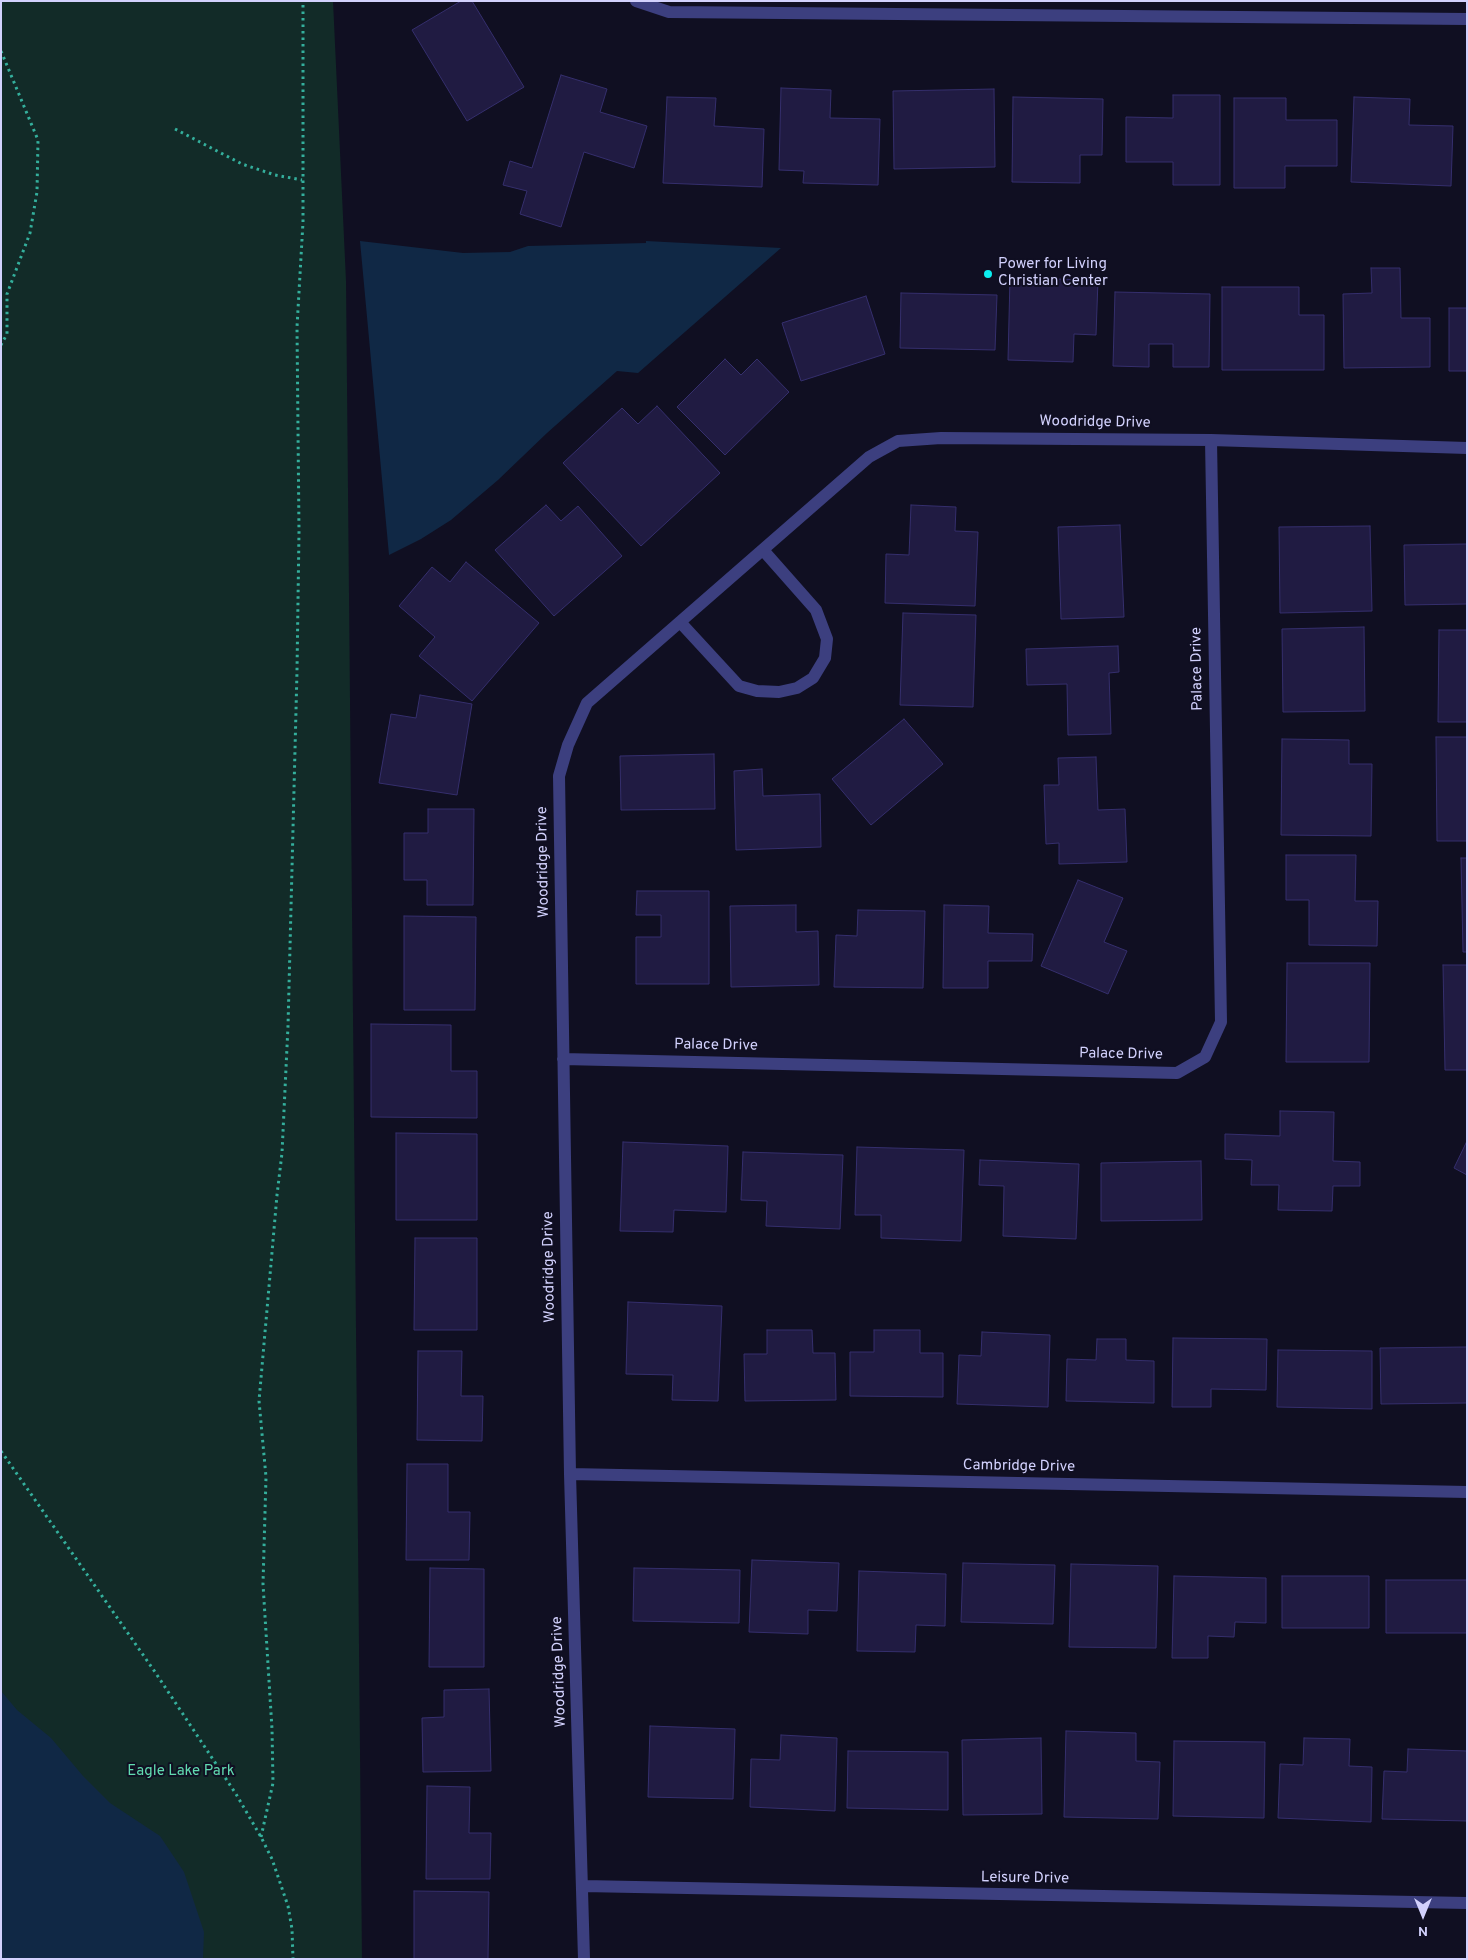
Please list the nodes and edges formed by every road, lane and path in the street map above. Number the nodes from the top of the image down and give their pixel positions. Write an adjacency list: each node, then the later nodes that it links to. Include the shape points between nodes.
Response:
1 (303, 1): 6 (path)
2 (636, 1): 3 (street, via 669,12)
3 (1467, 19)
4 (1, 51): 7 (path, via 38,140 36,200 30,233 6,294 6,334)
5 (175, 129): 6 (path, via 242,164)
6 (302, 180): 16 (path, via 297,328 297,671 288,1026 282,1153 259,1401 266,1477 263,1584 273,1774)
7 (1, 345)
8 (1211, 440): 9 (street, Woodridge Drive); 10 (street, Woodridge Drive, via 941,438 898,441 869,456); 12 (street, Palace Drive, via 1220,1022 1205,1057 1177,1073)
9 (1467, 448)
10 (763, 550): 11 (street, Woodridge Drive); 11 (street, via 816,610 826,639 824,658 813,678 798,688 779,692 739,686)
11 (680, 622): 12 (street, Woodridge Drive, via 588,703 568,744 559,776)
12 (563, 1059): 14 (street, Woodridge Drive)
13 (1, 1450): 16 (path, via 155,1672)
14 (570, 1474): 15 (street, Cambridge Drive); 17 (street, Woodridge Drive)
15 (1467, 1492)
16 (261, 1837): 19 (path, via 288,1906)
17 (583, 1886): 18 (street, Leisure Drive); 20 (street, Woodridge Drive)
18 (1467, 1903)
19 (294, 1959)
20 (584, 1959)

